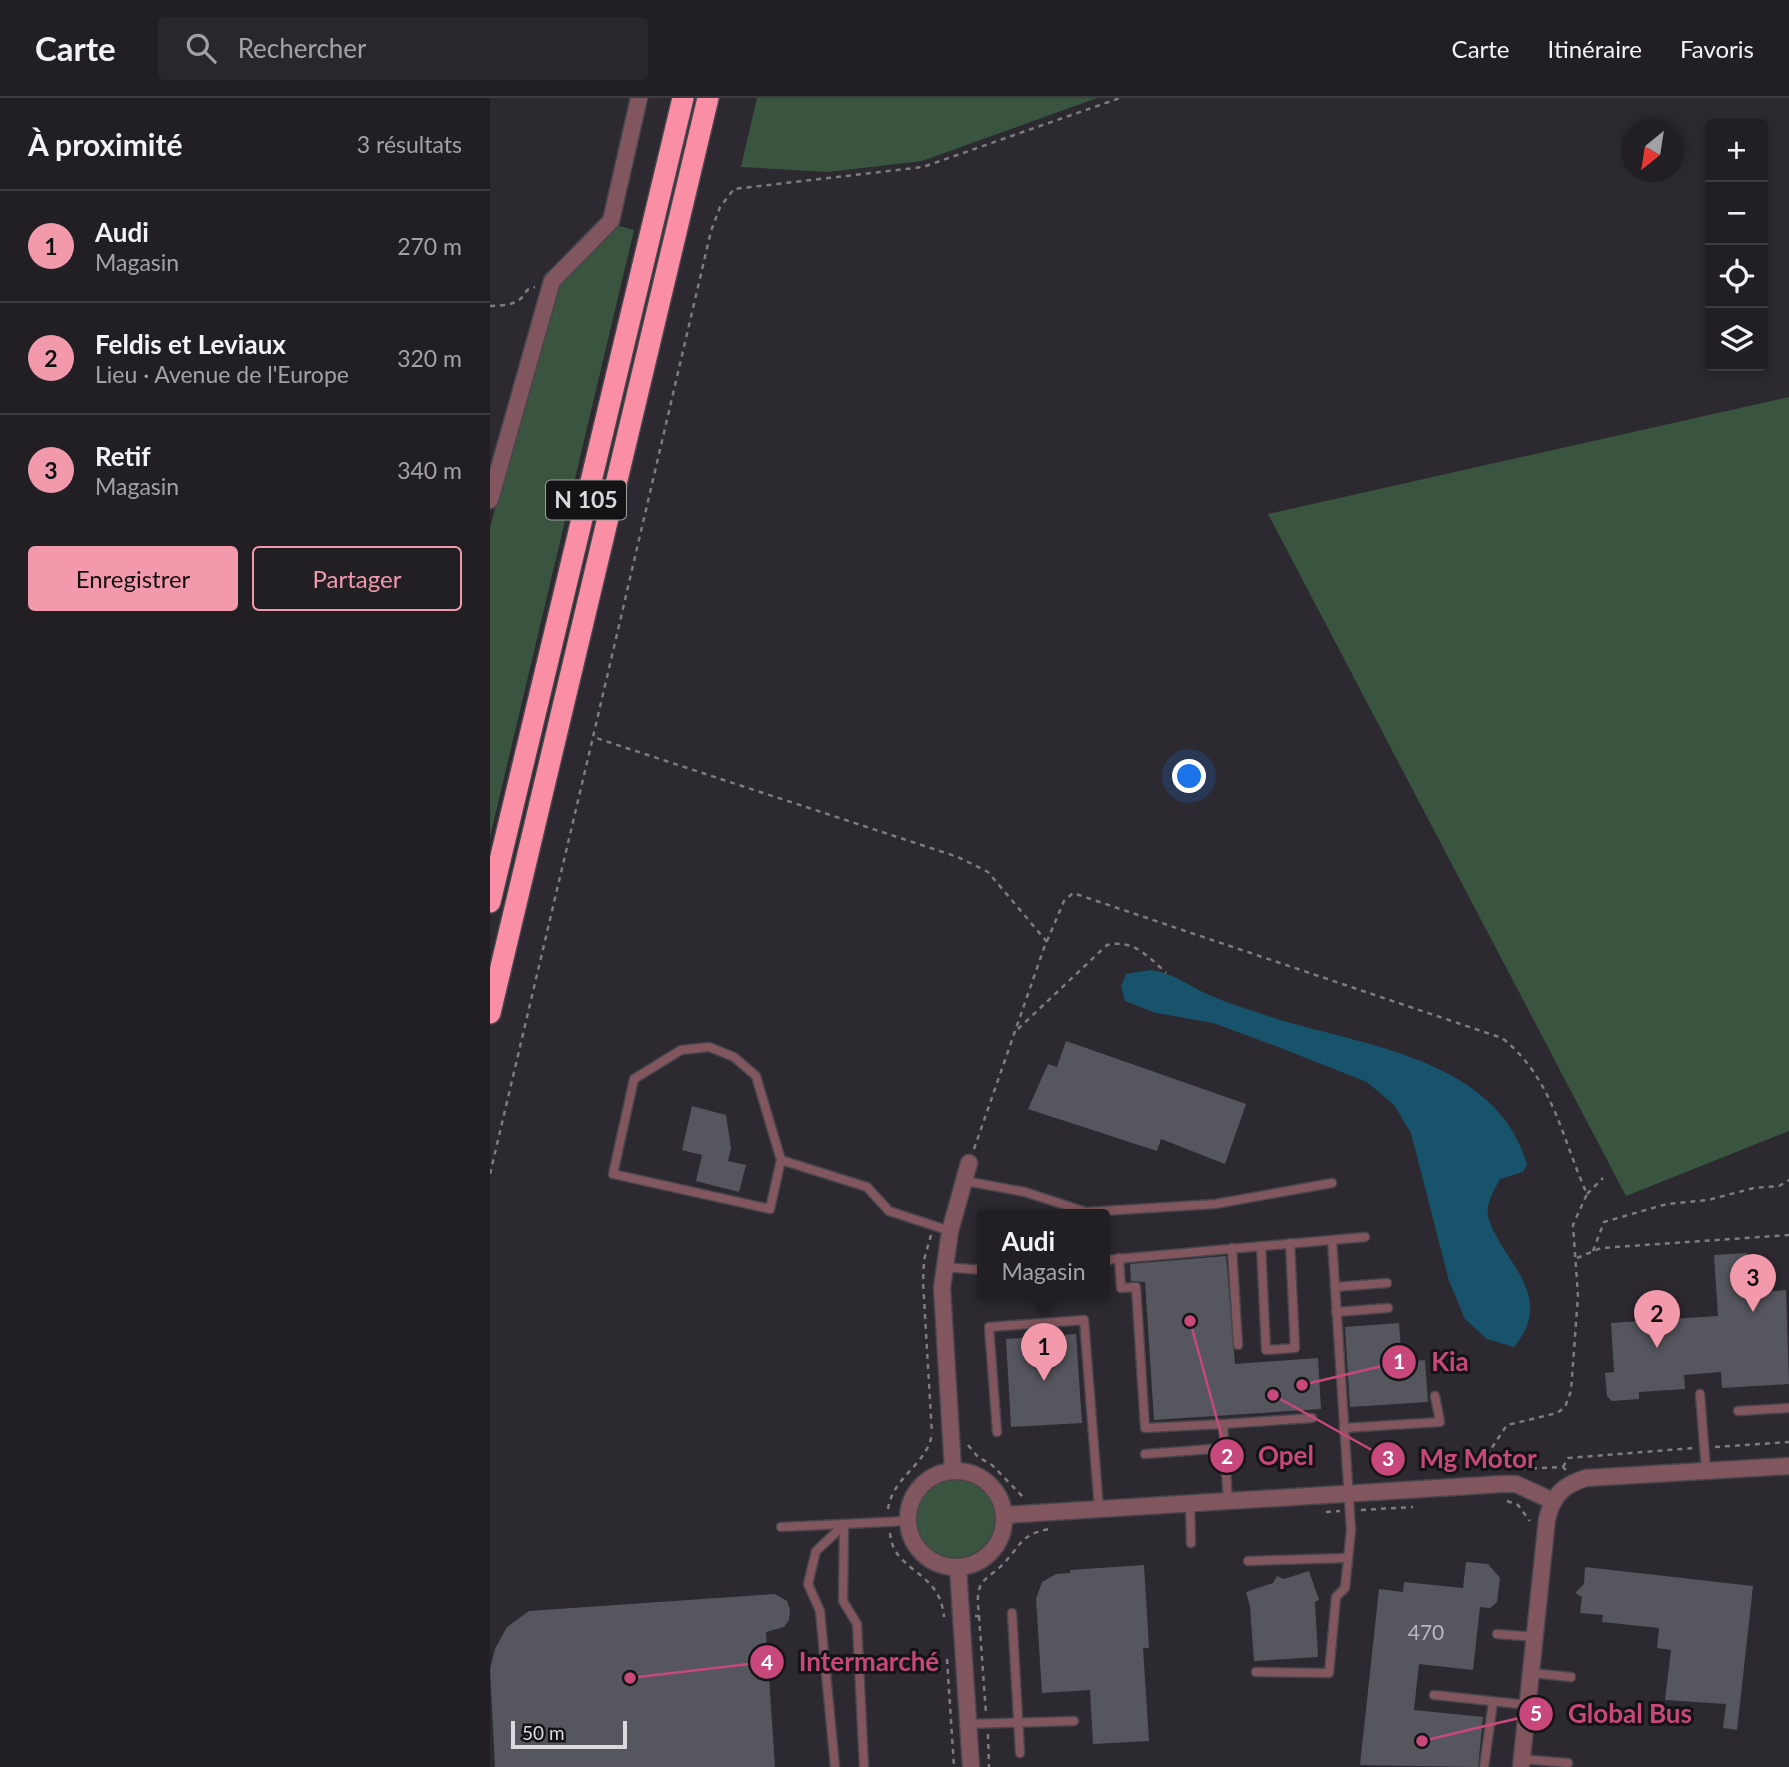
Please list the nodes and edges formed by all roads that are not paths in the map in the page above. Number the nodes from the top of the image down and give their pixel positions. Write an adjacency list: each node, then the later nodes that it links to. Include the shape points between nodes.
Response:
1 (639, 98): 4 (street, via 611,221 552,281)
2 (683, 98): 5 (highway, N 105)
3 (708, 98): 6 (highway, N 105)
4 (490, 500)
5 (490, 902)
6 (490, 1013)
7 (780, 1160): 7 (lane, via 756,1076 734,1056 709,1047 681,1050 634,1079 613,1174 770,1209); 13 (lane, via 867,1188 890,1210)
8 (969, 1163): 9 (street)
9 (965, 1181): 11 (lane, via 1025,1192); 13 (street)
10 (1332, 1183): 12 (lane, via 1215,1204)
11 (1077, 1209)
12 (1110, 1211)
13 (950, 1231): 21 (street)
14 (1365, 1237): 15 (lane)
15 (1332, 1240): 16 (lane); 24 (lane)
16 (1290, 1243): 17 (lane); 17 (lane, via 1295,1349 1266,1350)
17 (1261, 1246): 18 (lane)
18 (1232, 1248): 19 (lane); 27 (lane)
19 (1119, 1258): 20 (lane); 33 (lane, via 1121,1288 1136,1287 1145,1428)
20 (1110, 1259)
21 (943, 1267): 22 (lane); 39 (street)
22 (977, 1270)
23 (1387, 1283): 24 (lane)
24 (1335, 1287): 26 (lane)
25 (1388, 1308): 26 (lane)
26 (1336, 1312): 34 (lane)
27 (1238, 1345)
28 (1700, 1394): 40 (lane)
29 (1435, 1396): 34 (lane, via 1440,1422)
30 (1789, 1408): 31 (lane)
31 (1738, 1411)
32 (1311, 1418): 33 (lane)
33 (1223, 1424): 36 (lane)
34 (1344, 1428): 41 (lane)
35 (997, 1432): 45 (lane, via 989,1326 1084,1320)
36 (1225, 1448): 37 (lane); 43 (lane)
37 (1145, 1454)
38 (1789, 1466): 40 (street)
39 (953, 1470): 46 (street, via 968,1471 988,1482 1001,1501); 47 (street, via 922,1483 912,1497)
40 (1706, 1471): 42 (street, via 1586,1478 1566,1485)
41 (1349, 1494): 42 (street, via 1516,1484); 43 (street); 51 (lane)
42 (1553, 1501): 56 (street)
43 (1228, 1502): 44 (street)
44 (1189, 1504): 45 (street); 50 (lane)
45 (1099, 1509): 46 (street)
46 (1004, 1516): 53 (street, via 997,1545 987,1557)
47 (907, 1521): 48 (lane); 53 (street, via 915,1545 926,1558)
48 (844, 1525): 49 (lane); 69 (lane, via 816,1552 808,1584 820,1611); 70 (lane, via 843,1601 857,1624)
49 (781, 1527)
50 (1191, 1543)
51 (1348, 1558): 52 (lane); 57 (lane, via 1345,1588 1336,1597 1329,1673)
52 (1248, 1561)
53 (958, 1568): 65 (street)
54 (1013, 1613): 64 (lane)
55 (1497, 1634): 56 (lane)
56 (1535, 1637): 58 (street)
57 (1256, 1672)
58 (1531, 1673): 59 (lane); 62 (street)
59 (1571, 1677)
60 (1434, 1695): 61 (lane)
61 (1493, 1702): 62 (lane); 72 (lane)
62 (1528, 1705): 67 (street)
63 (1074, 1721): 64 (lane)
64 (1018, 1722): 65 (lane); 66 (lane)
65 (968, 1724): 71 (street)
66 (1020, 1753)
67 (1522, 1763): 68 (lane)
68 (1568, 1763)
69 (835, 1767)
70 (864, 1767)
71 (971, 1767)
72 (1484, 1767)

